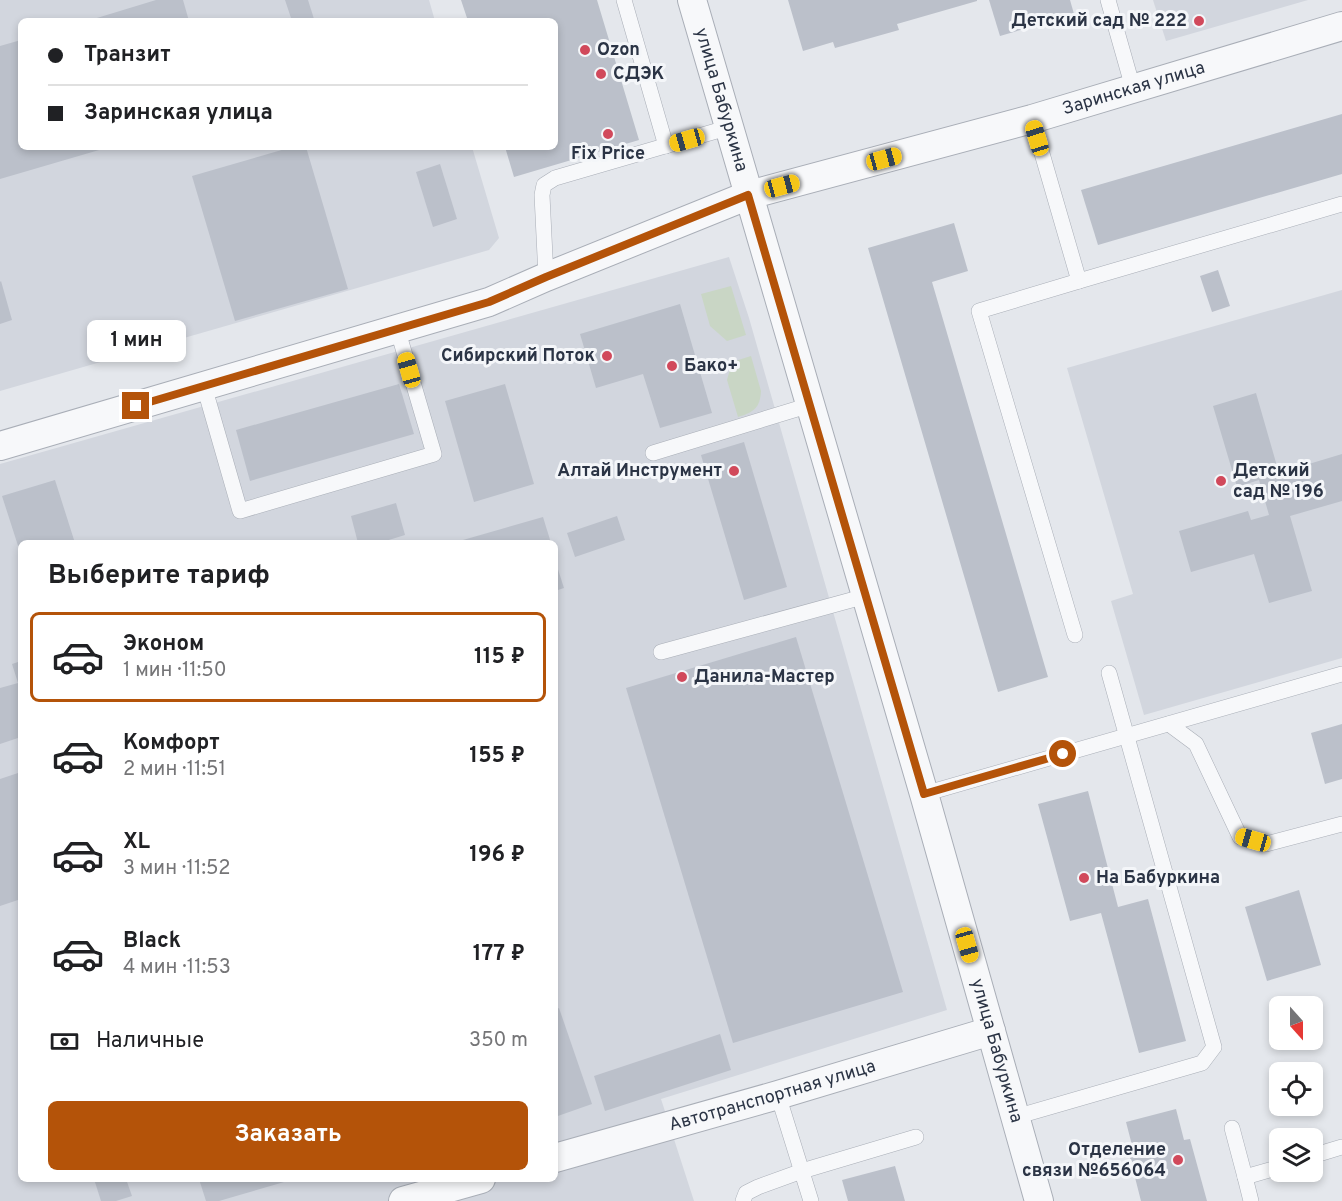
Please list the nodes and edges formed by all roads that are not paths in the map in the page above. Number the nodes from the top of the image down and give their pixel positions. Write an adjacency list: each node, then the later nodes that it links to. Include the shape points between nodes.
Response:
1 (624, 0): 8 (lane)
2 (692, 0): 7 (street, улица Бабуркина)
3 (1108, 0): 5 (lane)
4 (1342, 26): 5 (street, Заринская улица)
5 (1133, 88): 6 (street, Заринская улица)
6 (1032, 119): 9 (street, Заринская улица); 12 (lane)
7 (730, 127): 8 (lane); 9 (street, улица Бабуркина)
8 (666, 146): 11 (lane, via 555,178 544,185)
9 (748, 195): 11 (street, Заринская улица); 15 (street, улица Бабуркина)
10 (1342, 204): 12 (lane)
11 (546, 277): 13 (street, Заринская улица, via 489,302)
12 (1079, 281): 19 (lane, via 979,311)
13 (397, 328): 14 (street, Заринская улица); 14 (lane, via 434,454 240,511)
14 (204, 386): 16 (street, Заринская улица)
15 (810, 405): 17 (lane); 18 (street, улица Бабуркина)
16 (0, 446)
17 (653, 453)
18 (866, 596): 20 (lane); 25 (street, улица Бабуркина)
19 (1075, 635)
20 (661, 652)
21 (1109, 673): 24 (lane)
22 (1342, 674): 23 (lane)
23 (1169, 724): 24 (lane); 26 (lane, via 1196,744 1240,837 1266,844)
24 (1128, 736): 25 (lane); 29 (lane, via 1214,1047 1202,1063)
25 (924, 794): 27 (street, улица Бабуркина)
26 (1342, 824)
27 (991, 1031): 28 (street, Автотранспортная улица); 29 (street, улица Бабуркина)
28 (778, 1095): 34 (street, Автотранспортная улица); 36 (lane)
29 (1015, 1117): 42 (street, улица Бабуркина)
30 (1232, 1128): 37 (lane)
31 (916, 1137): 36 (lane)
32 (1342, 1147): 33 (lane)
33 (1323, 1153)
34 (558, 1157)
35 (1269, 1170): 37 (lane)
36 (802, 1171): 40 (lane, via 758,1187 746,1193); 41 (lane)
37 (1245, 1178): 43 (lane)
38 (470, 1182): 39 (street)
39 (404, 1201)
40 (742, 1201)
41 (811, 1201)
42 (1039, 1201)
43 (1251, 1201)

